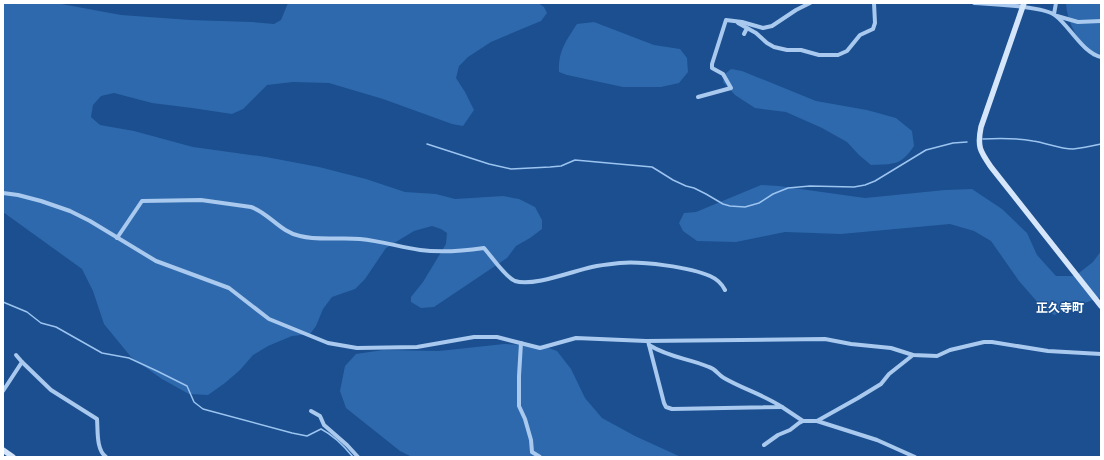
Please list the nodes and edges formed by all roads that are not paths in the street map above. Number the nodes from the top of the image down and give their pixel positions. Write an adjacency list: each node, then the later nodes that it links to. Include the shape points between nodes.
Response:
1 (810, 3): 7 (street, via 772,26 763,28)
2 (874, 3): 9 (street, via 873,29 860,35 847,51 838,55 819,55 801,50 774,48)
3 (974, 3): 5 (street)
4 (1056, 3): 6 (street)
5 (1023, 5): 6 (street); 16 (street, via 981,127 979,147 991,167)
6 (1056, 15): 8 (street, via 1078,22); 11 (street, via 1087,48)
7 (735, 21): 9 (street); 12 (street, via 726,20 712,64 712,68 723,74 731,88)
8 (1101, 21)
9 (747, 28): 10 (street)
10 (744, 34)
11 (1101, 57)
12 (698, 97)
13 (3, 193): 14 (street, via 34,199 70,212)
14 (117, 238): 15 (street, via 142,201 201,200 257,209 289,232 299,236 360,239 422,250 484,248 510,279 517,282 540,281 613,264 639,263 711,276 722,284); 17 (street, via 156,261 229,288 269,319 328,343 357,348 416,347 474,337 498,337)
15 (725, 290)
16 (1101, 306)
17 (521, 343): 18 (street, via 540,348 576,338); 33 (street, via 519,406 531,440 532,452)
18 (648, 343): 21 (street, via 825,339 891,348); 24 (street, via 660,352 708,366 723,377); 24 (street, via 666,407)
19 (1101, 354): 21 (street, via 1048,351 984,342 950,350 937,356)
20 (16, 355): 22 (street)
21 (914, 355): 27 (street, via 880,384)
22 (22, 362): 23 (street); 31 (street, via 51,390 97,419 99,447)
23 (3, 391)
24 (782, 407): 26 (street)
25 (311, 411): 32 (street, via 320,416 324,425)
26 (803, 421): 27 (street); 28 (street)
27 (817, 421): 34 (street, via 877,440)
28 (764, 444)
29 (3, 450): 30 (street)
30 (13, 457)
31 (106, 457)
32 (358, 457)
33 (540, 457)
34 (915, 457)

